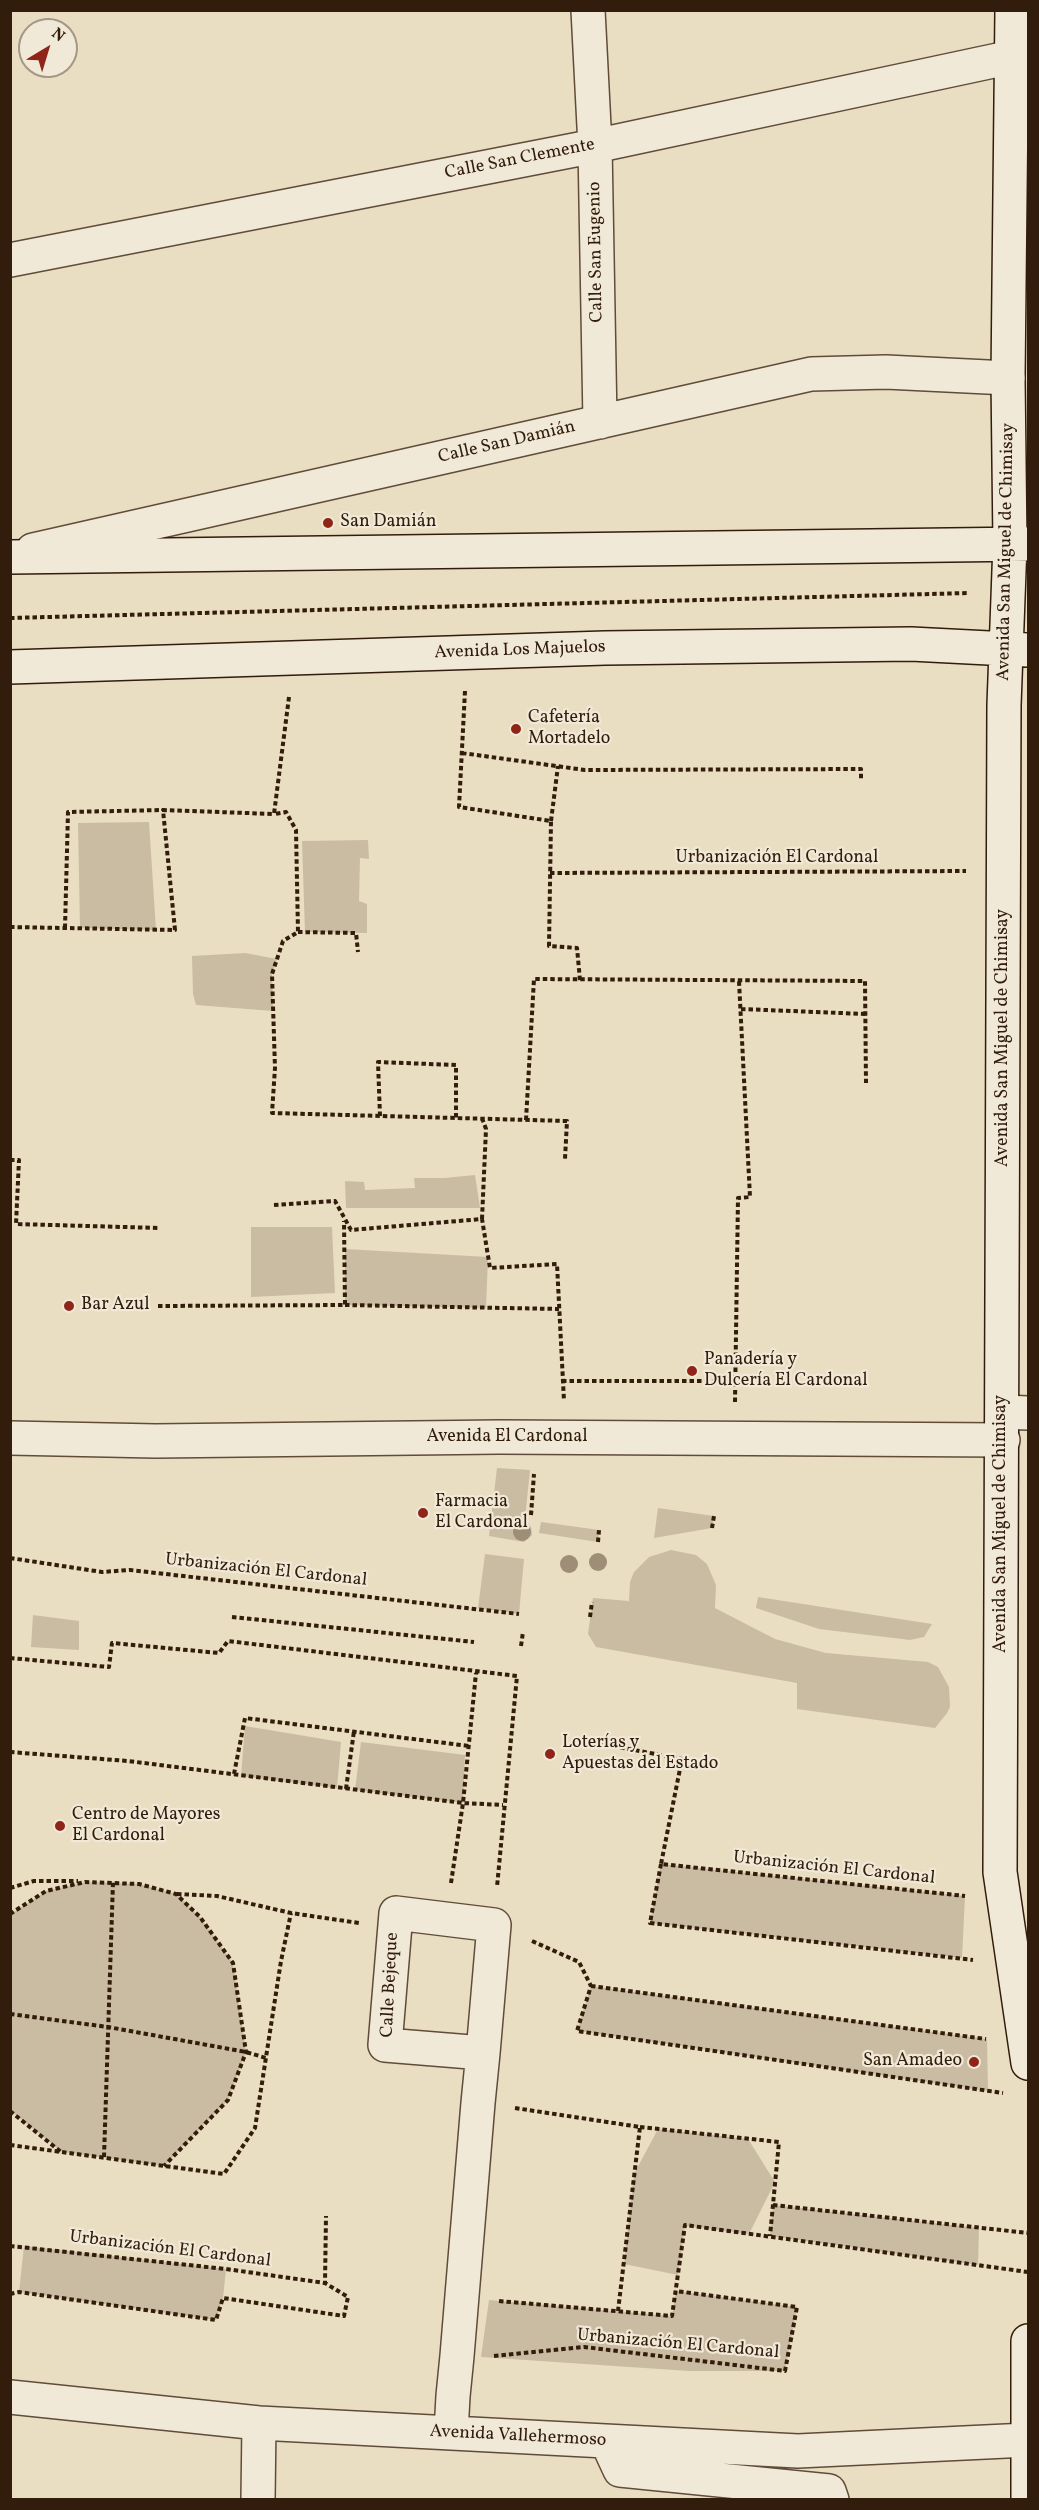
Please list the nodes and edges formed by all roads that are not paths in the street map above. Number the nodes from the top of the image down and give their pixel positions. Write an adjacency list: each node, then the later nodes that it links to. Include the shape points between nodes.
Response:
1 (588, 10): 4 (street, Calle San Eugenio)
2 (1012, 10): 3 (street, Avenida San Miguel de Chimisay)
3 (1020, 57): 4 (street, Calle San Clemente); 6 (street, Avenida San Miguel de Chimisay)
4 (595, 146): 5 (street, Calle San Clemente); 7 (street, Calle San Eugenio)
5 (10, 260)
6 (1008, 378): 7 (street, Calle San Damián, via 885,372 811,374); 8 (street, Avenida San Miguel de Chimisay)
7 (600, 422): 9 (street, Calle San Damián)
8 (1019, 544): 9 (street); 10 (street, Avenida San Miguel de Chimisay, via 1009,594)
9 (10, 556)
10 (1018, 650): 11 (street, Avenida Los Majuelos, via 911,644 605,648); 12 (street, Avenida San Miguel de Chimisay, via 1004,705)
11 (10, 667)
12 (1012, 1422): 13 (street, Avenida El Cardonal, via 567,1438); 14 (street, Avenida San Miguel de Chimisay, via 1000,1872)
13 (10, 1438)
14 (1021, 1964): 15 (street, Avenida San Miguel de Chimisay)
15 (1027, 2053)
16 (483, 2054): 16 (street, Calle Bejeque, via 494,1924 396,1913 385,2045); 20 (street)
17 (1029, 2341): 22 (street)
18 (10, 2397): 19 (street, Avenida Vallehermoso)
19 (259, 2423): 20 (street, Avenida Vallehermoso); 23 (street)
20 (451, 2433): 21 (street, Avenida Vallehermoso)
21 (607, 2442): 22 (street, Avenida Vallehermoso, via 798,2451); 24 (street, via 620,2470 829,2491)
22 (1028, 2469)
23 (258, 2499)
24 (832, 2499)

